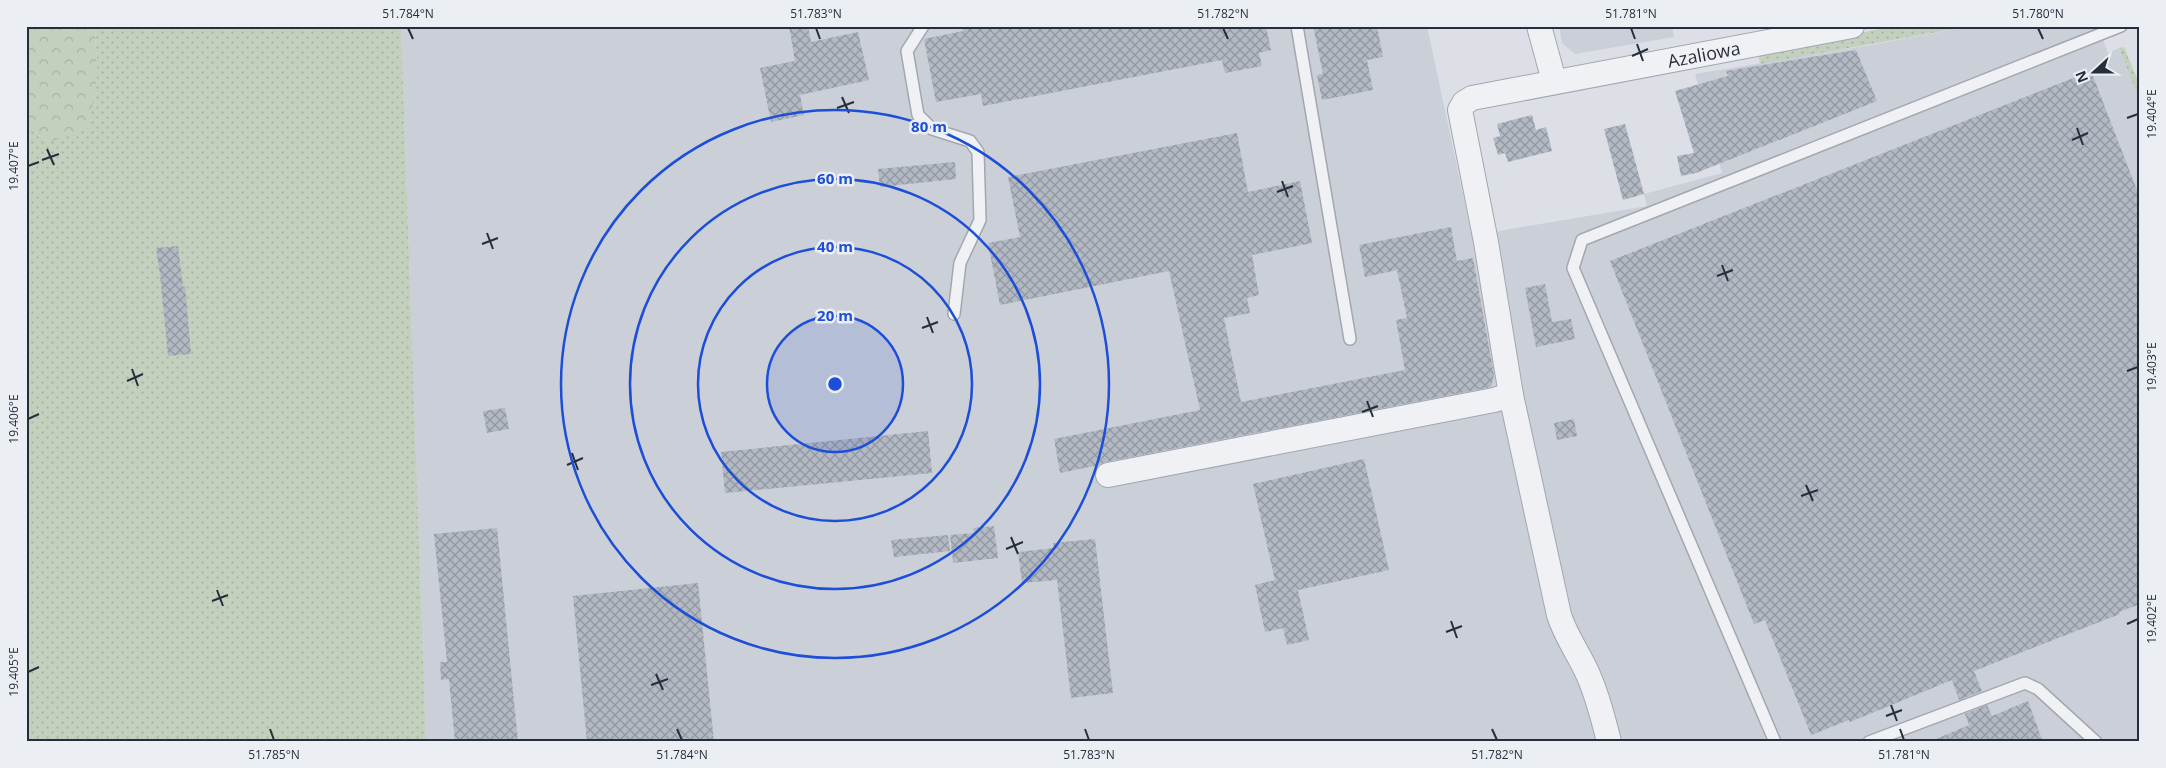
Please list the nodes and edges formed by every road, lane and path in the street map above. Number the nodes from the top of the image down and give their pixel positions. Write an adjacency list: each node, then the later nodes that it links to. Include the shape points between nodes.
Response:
1 (923, 26): 8 (lane, via 907,51 918,115 932,129 970,141 978,152 980,220 960,263)
2 (1297, 26): 9 (lane)
3 (1539, 26): 7 (street)
4 (1852, 26): 6 (street, Azaliowa)
5 (2121, 26): 13 (lane, via 1582,240 1573,268)
6 (1818, 29): 7 (street, Azaliowa)
7 (1554, 82): 10 (street, Azaliowa, via 1472,98 1460,110)
8 (954, 314)
9 (1350, 339)
10 (1511, 395): 11 (street); 12 (street, via 1558,615 1585,668)
11 (1108, 475)
12 (1610, 742)
13 (1775, 742)
14 (1869, 742): 15 (lane, via 2025,683 2038,689)
15 (2096, 742)

